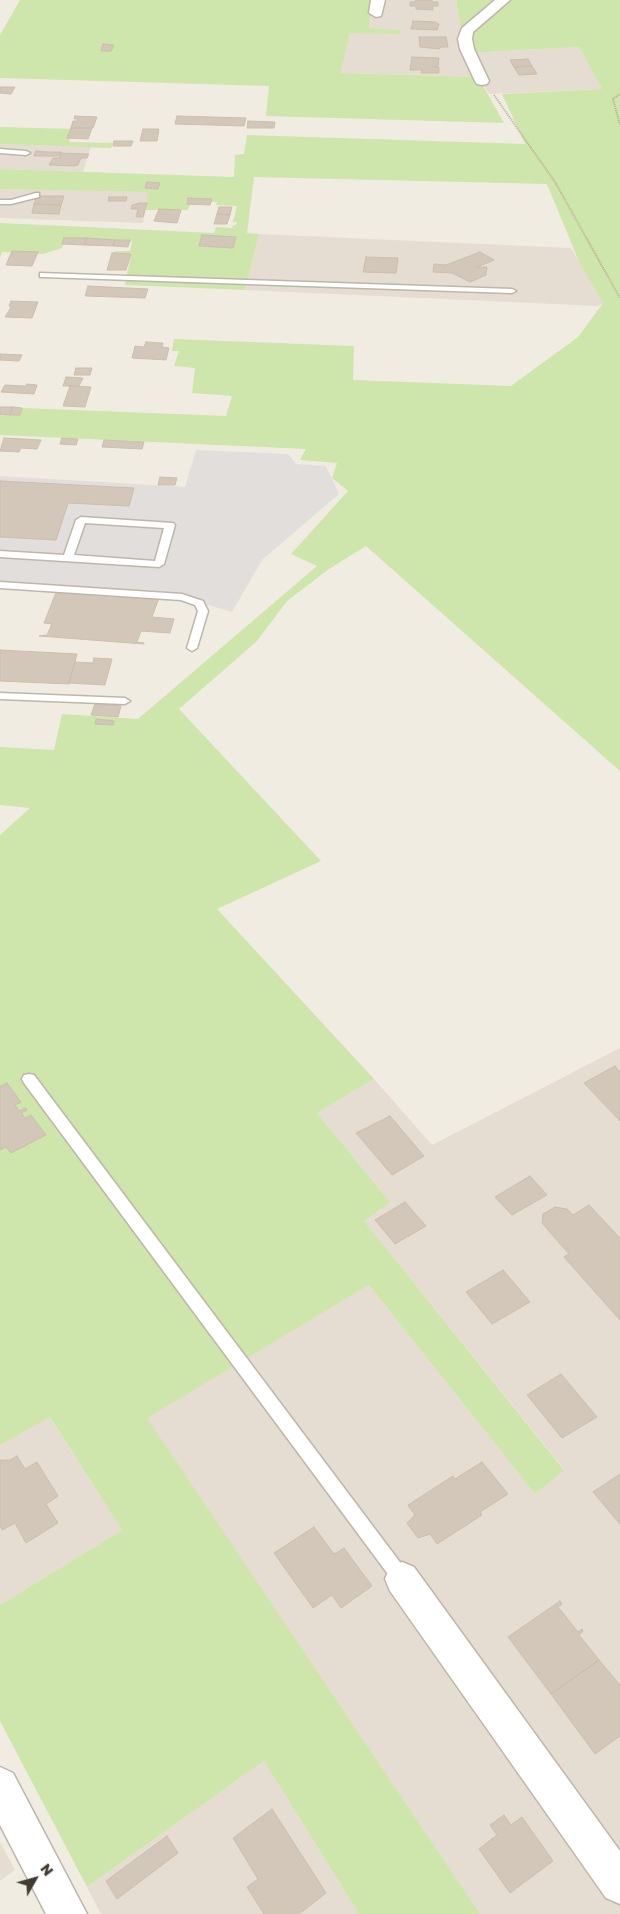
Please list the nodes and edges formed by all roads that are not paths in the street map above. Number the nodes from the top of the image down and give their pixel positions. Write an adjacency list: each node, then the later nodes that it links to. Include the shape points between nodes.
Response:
1 (503, 0): 2 (street, via 467,31 465,38)
2 (482, 81)
3 (0, 151): 4 (lane)
4 (26, 154)
5 (36, 195): 6 (lane)
6 (0, 202)
7 (43, 275): 8 (lane)
8 (512, 291)
9 (0, 554): 10 (lane)
10 (68, 558): 10 (lane, via 159,564 170,525 81,520)
11 (0, 585): 12 (lane, via 182,597 199,603 203,611)
12 (192, 648)
13 (0, 696): 14 (lane)
14 (125, 701)
15 (29, 1079): 16 (lane)
16 (402, 1579): 18 (street)
17 (0, 1786): 19 (street)
18 (620, 1884)
19 (67, 1914)

